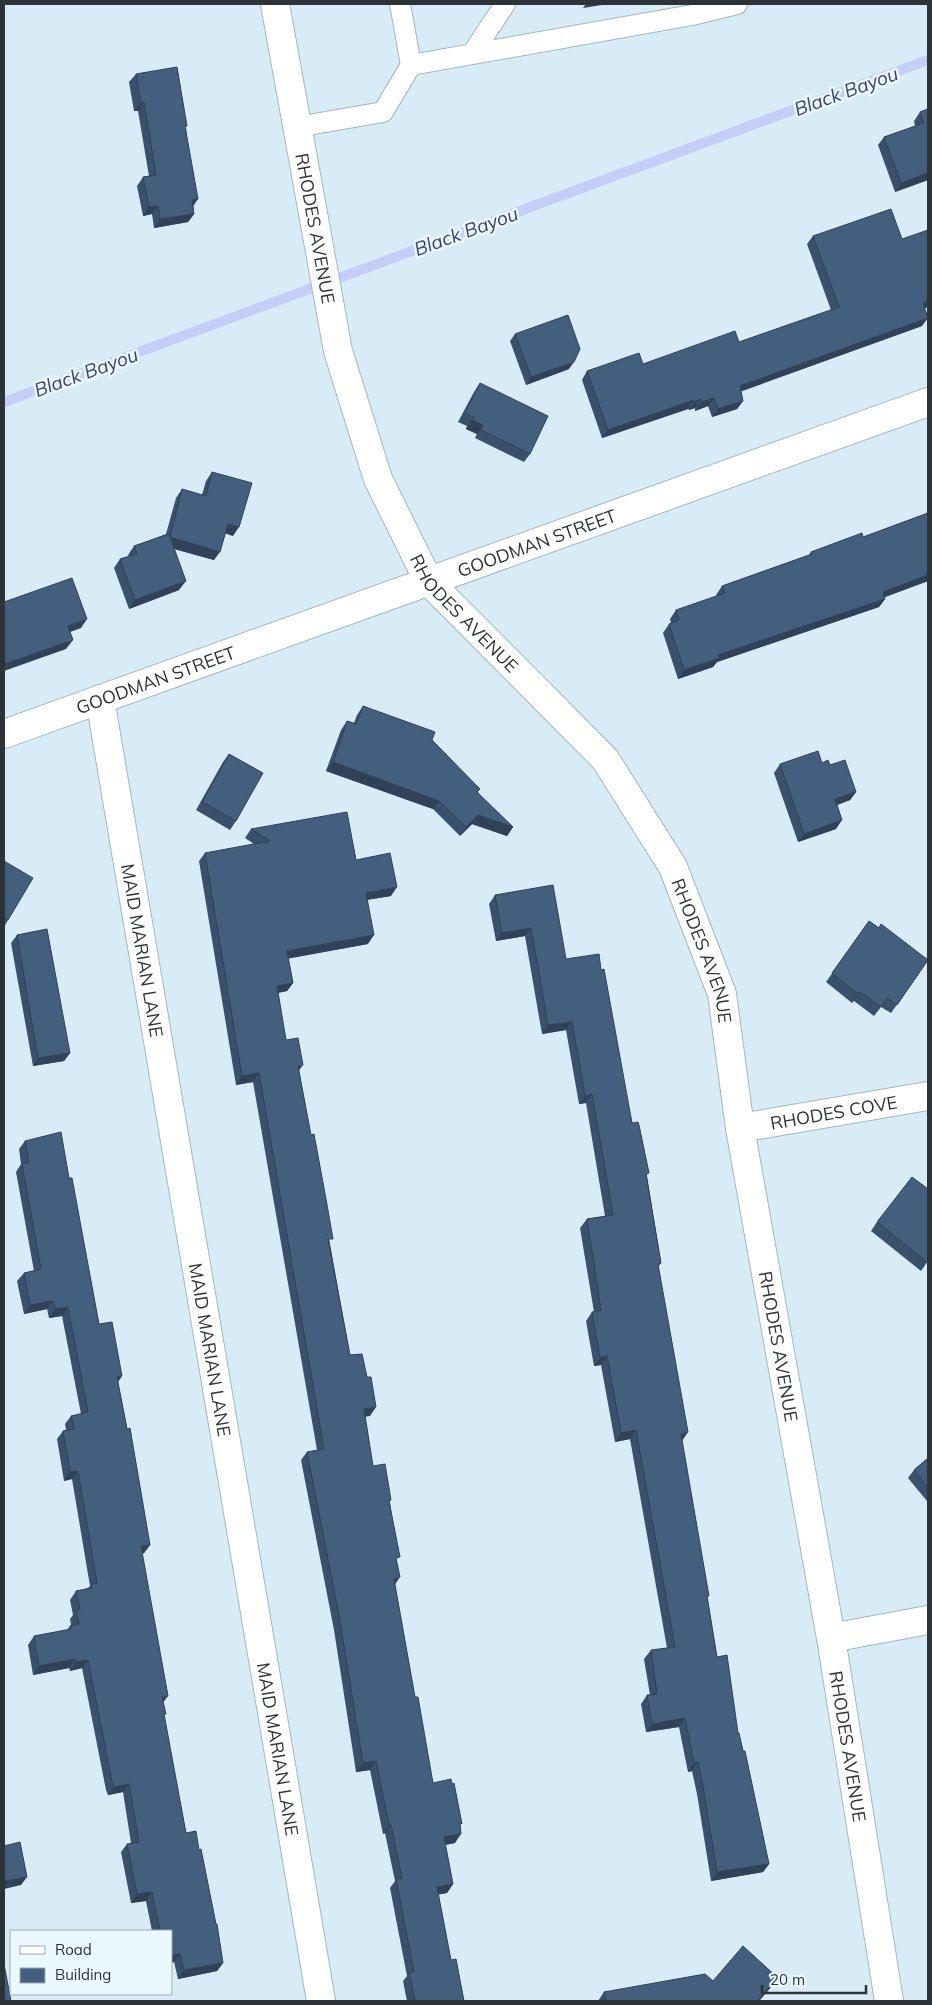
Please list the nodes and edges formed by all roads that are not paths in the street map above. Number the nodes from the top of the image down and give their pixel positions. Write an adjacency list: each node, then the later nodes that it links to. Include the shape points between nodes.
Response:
1 (275, 4): 8 (street, RHODES AVENUE)
2 (400, 4): 7 (lane)
3 (505, 4): 6 (lane)
4 (737, 4): 5 (lane)
5 (691, 9): 6 (lane)
6 (472, 54): 7 (lane)
7 (411, 65): 8 (lane, via 383,112)
8 (297, 127): 10 (street, RHODES AVENUE, via 338,350 378,479)
9 (928, 402): 10 (street, GOODMAN STREET)
10 (429, 582): 11 (street, GOODMAN STREET); 14 (street, RHODES AVENUE, via 605,759 673,867 722,994)
11 (100, 699): 12 (street, GOODMAN STREET); 17 (street, MAID MARIAN LANE)
12 (4, 734)
13 (928, 1096): 14 (street, RHODES COVE)
14 (740, 1128): 16 (street, RHODES AVENUE)
15 (928, 1620): 16 (street)
16 (831, 1638): 18 (street, RHODES AVENUE)
17 (321, 2001)
18 (889, 2001)

